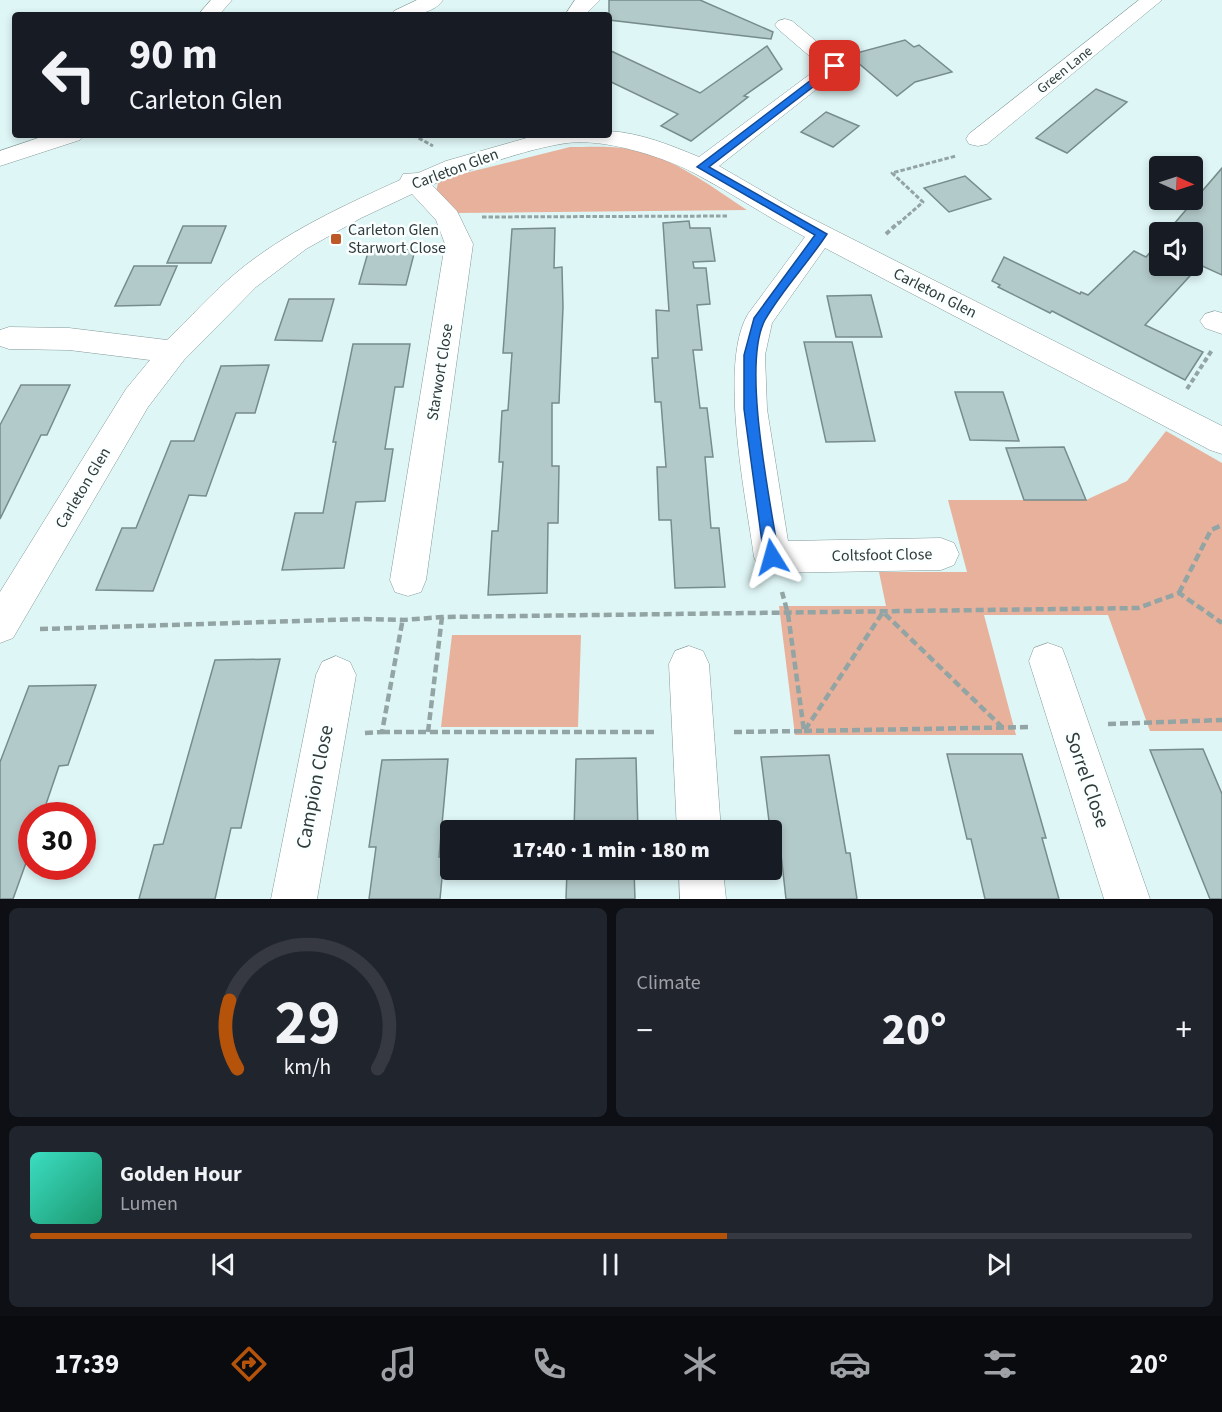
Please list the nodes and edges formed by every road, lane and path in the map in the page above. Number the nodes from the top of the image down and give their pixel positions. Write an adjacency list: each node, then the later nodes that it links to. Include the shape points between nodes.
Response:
1 (222, 0): 5 (street)
2 (433, 0): 6 (street)
3 (590, 0): 7 (street)
4 (1152, 0): 12 (street, Green Lane)
5 (211, 12)
6 (407, 12)
7 (577, 12)
8 (785, 25): 14 (street, via 835,66)
9 (62, 138): 13 (street)
10 (556, 138): 15 (street, Carleton Glen)
11 (610, 138): 14 (street, Carleton Glen, via 650,146)
12 (978, 140): 19 (path, via 959,155 892,173 923,202)
13 (0, 159)
14 (702, 167): 16 (street, Carleton Glen)
15 (413, 181): 17 (street, Starwort Close); 22 (street, Carleton Glen, via 296,243 246,280)
16 (786, 216): 17 (path); 18 (street, Carleton Glen)
17 (448, 217): 27 (street, Starwort Close, via 459,244)
18 (821, 234): 19 (street, Carleton Glen); 26 (street, Coltsfoot Close, via 758,321 750,355 751,409 772,557)
19 (861, 255): 23 (street, Carleton Glen)
20 (1217, 330): 23 (path)
21 (9, 338): 22 (street, via 69,339)
22 (173, 352): 33 (street, Carleton Glen, via 137,398)
23 (1171, 415): 24 (street, Carleton Glen)
24 (1222, 441)
25 (1222, 525): 28 (path, via 1211,530)
26 (941, 554)
27 (408, 580): 31 (path)
28 (1179, 593): 29 (path, via 1138,608); 32 (path)
29 (883, 612): 30 (path); 40 (path); 40 (path, via 804,731)
30 (442, 617): 31 (path); 41 (path)
31 (403, 620): 34 (path, via 213,622); 42 (path, via 382,732)
32 (1222, 624)
33 (0, 626)
34 (29, 630)
35 (1048, 661): 39 (street, Sorrel Close)
36 (689, 664): 43 (street)
37 (336, 675): 42 (street, Campion Close)
38 (1222, 720): 39 (path)
39 (1069, 725): 40 (path); 47 (street, Sorrel Close)
40 (1003, 728)
41 (428, 732)
42 (325, 736): 45 (street, Campion Close)
43 (698, 820)
44 (702, 880): 46 (street)
45 (294, 899)
46 (703, 899)
47 (1127, 899)

